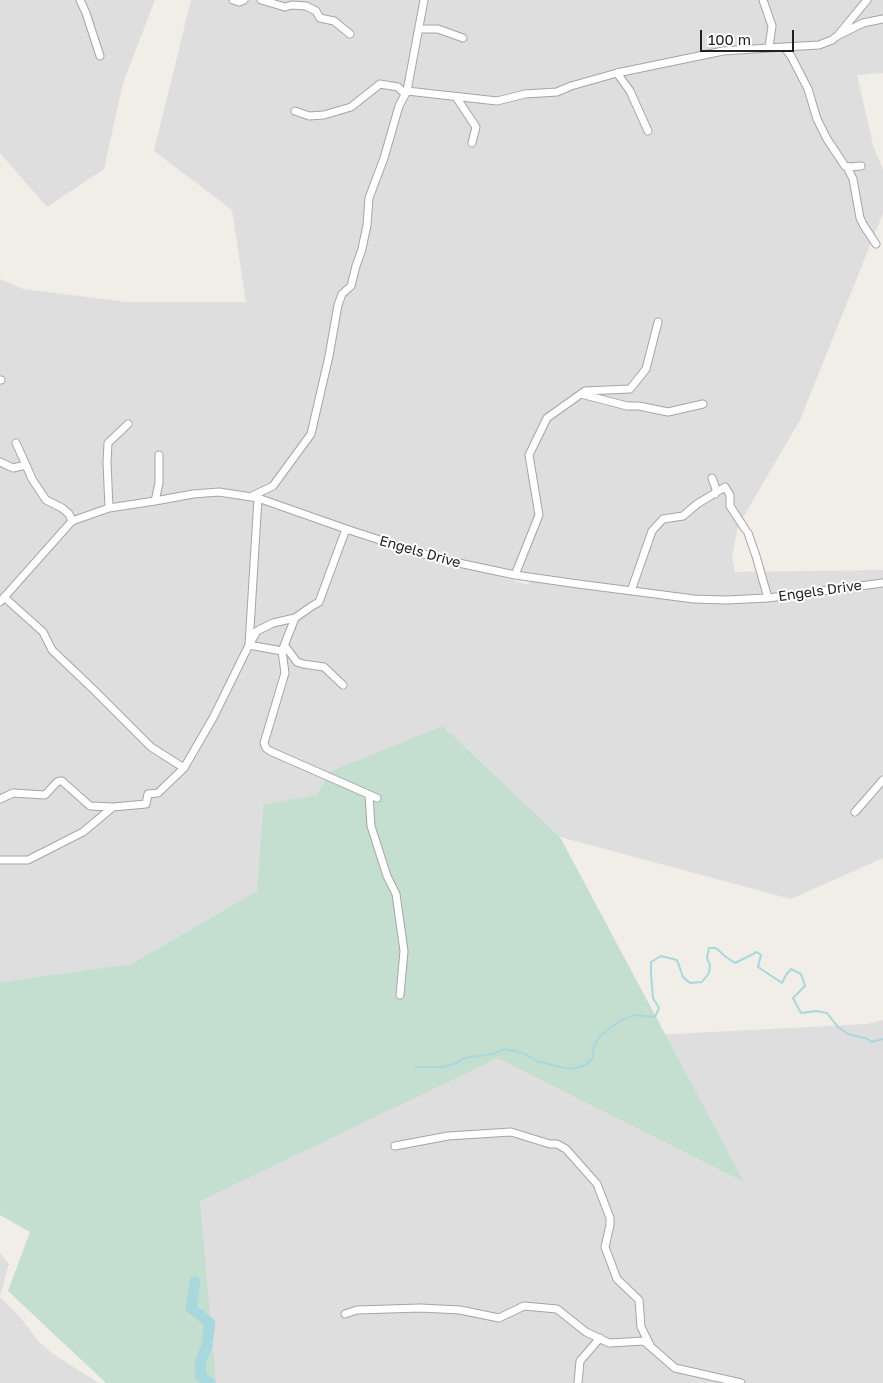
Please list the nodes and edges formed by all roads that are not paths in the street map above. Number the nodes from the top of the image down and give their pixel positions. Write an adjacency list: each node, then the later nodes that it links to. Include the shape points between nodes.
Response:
1 (80, 0): 15 (street)
2 (232, 0): 3 (street)
3 (244, 0)
4 (261, 0): 10 (street, via 284,7 306,6 316,11 320,18 334,21)
5 (424, 0): 9 (street)
6 (763, 0): 13 (street, via 772,26)
7 (867, 0): 11 (street)
8 (883, 19): 11 (street, via 863,23)
9 (419, 29): 12 (street, via 438,30); 17 (street)
10 (350, 34)
11 (837, 36): 14 (street, via 818,45)
12 (463, 38)
13 (769, 47): 14 (street); 16 (street, via 723,51)
14 (784, 47): 23 (street, via 808,89 825,136)
15 (100, 56)
16 (617, 73): 18 (street, via 557,92 525,94 497,101); 20 (street, via 630,91)
17 (406, 92): 18 (street); 19 (street, via 380,84 351,107 324,115 309,116); 35 (street, via 368,198 367,226 351,286 342,294 338,305 312,434 273,486)
18 (456, 96): 21 (street, via 476,127)
19 (295, 111)
20 (648, 131)
21 (472, 143)
22 (861, 166): 23 (street)
23 (847, 167): 24 (street, via 853,179 860,218)
24 (876, 244)
25 (658, 322): 26 (street, via 646,369 630,390)
26 (581, 394): 27 (street, via 668,412); 40 (street, via 547,418 530,455 539,515)
27 (703, 404)
28 (128, 424): 37 (street, via 108,443)
29 (16, 443): 32 (street)
30 (159, 455): 36 (street, via 159,483)
31 (0, 462): 32 (street, via 13,468)
32 (26, 465): 38 (street, via 46,500 62,508)
33 (712, 478): 34 (street)
34 (715, 494): 42 (street, via 683,516 663,519 652,531); 43 (street, via 725,487 730,495 730,506 746,531)
35 (255, 497): 36 (street, Engels Drive, via 220,492); 39 (street, Engels Drive); 46 (street)
36 (154, 501): 37 (street, Engels Drive)
37 (109, 508): 38 (street, Engels Drive)
38 (72, 521): 44 (street, Engels Drive)
39 (346, 529): 40 (street, Engels Drive, via 420,553); 45 (street, via 320,602)
40 (515, 575): 42 (street, Engels Drive)
41 (883, 583): 43 (street, Engels Drive)
42 (631, 591): 43 (street, Engels Drive, via 694,599)
43 (768, 598)
44 (2, 599): 49 (street, via 43,632 52,650 151,747)
45 (295, 618): 46 (street, via 257,631); 47 (street)
46 (249, 645): 47 (street); 49 (street)
47 (284, 648): 48 (street, via 297,662 324,667); 51 (street, via 285,673 264,743 266,748)
48 (343, 685)
49 (184, 768): 54 (street, via 158,793 148,794 146,804)
50 (883, 780): 55 (street)
51 (369, 795): 52 (street); 57 (street, via 371,826 396,894 404,951)
52 (377, 798)
53 (0, 799): 54 (street, via 13,793 45,795 62,781 90,806)
54 (113, 807): 56 (street, via 83,832 28,860)
55 (855, 812)
56 (0, 860)
57 (400, 995)
58 (395, 1146): 61 (street, via 448,1136 511,1132 566,1148 597,1184 610,1218 606,1247 617,1279 639,1300 641,1327)
59 (344, 1314): 60 (street, via 356,1310 420,1308 460,1310 499,1318 524,1306 549,1308 557,1309 586,1332)
60 (600, 1338): 61 (street, via 609,1342 644,1341); 62 (street, via 580,1361)
61 (651, 1347): 63 (street, via 675,1368)
62 (578, 1383)
63 (741, 1383)

